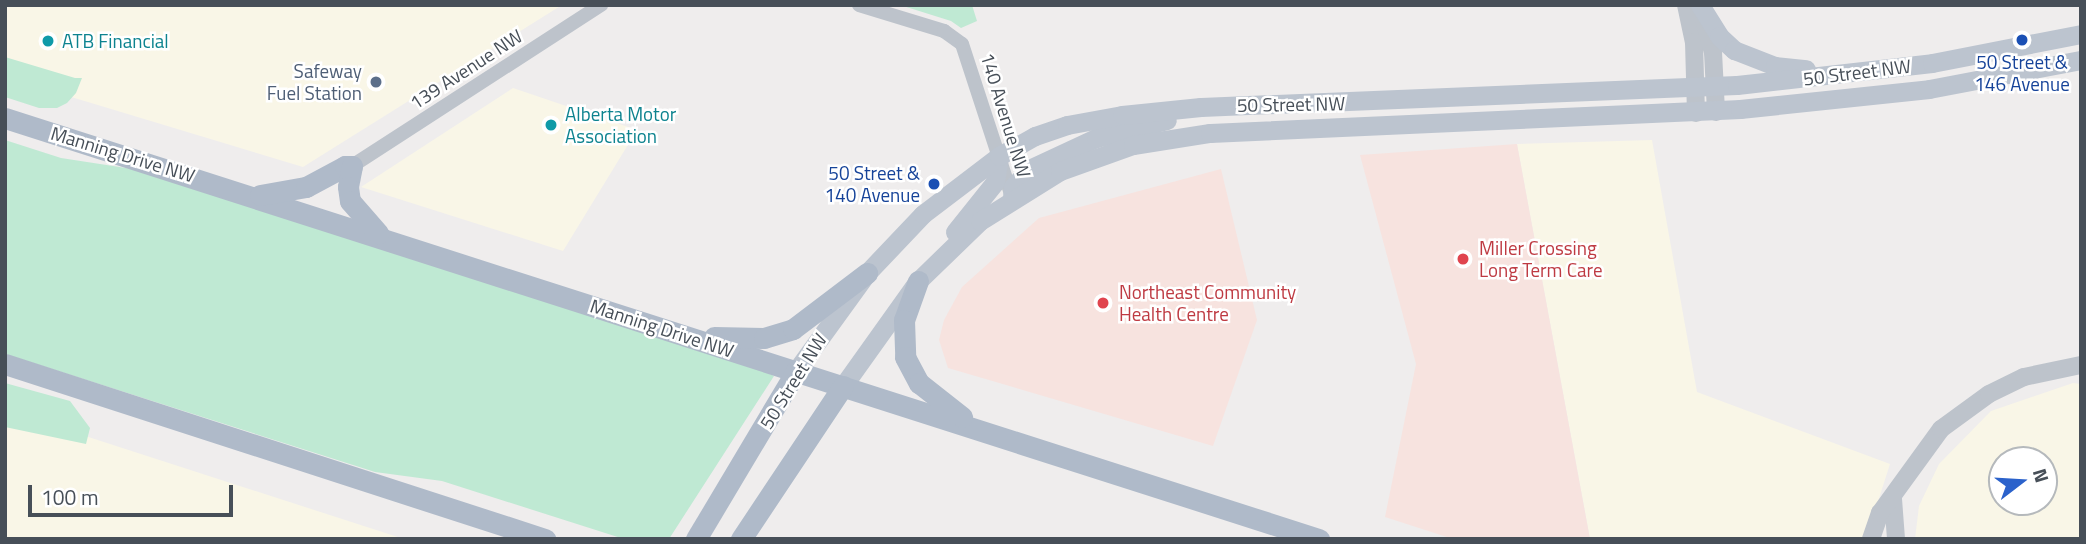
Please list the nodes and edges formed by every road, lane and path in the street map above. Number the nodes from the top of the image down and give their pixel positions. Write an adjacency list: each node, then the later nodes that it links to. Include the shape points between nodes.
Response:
1 (601, 5): 14 (street, 139 Avenue NW)
2 (859, 5): 13 (street, 140 Avenue NW, via 944,31 962,44)
3 (1686, 5): 8 (street)
4 (1700, 5): 7 (main road, via 1719,36 1743,55 1793,69); 8 (street, via 1713,52)
5 (2081, 34): 7 (main road, 50 Street NW)
6 (2081, 61): 10 (main road, 50 Street NW, via 1898,93)
7 (1859, 72): 8 (main road, 50 Street NW)
8 (1705, 87): 9 (main road, 50 Street NW); 10 (street); 11 (street)
9 (1200, 107): 13 (main road, 50 Street NW, via 1122,114 1068,125); 16 (main road, via 1182,117 1074,147 1024,173 1013,187)
10 (1716, 111): 11 (main road, 50 Street NW)
11 (1696, 113): 16 (main road, 50 Street NW, via 1175,137 1083,160)
12 (5, 118): 15 (main road, Manning Drive NW)
13 (999, 156): 16 (street, 140 Avenue NW); 18 (main road, 50 Street NW, via 923,214); 19 (main road, via 995,182)
14 (352, 166): 15 (main road, via 306,187); 17 (main road, via 350,201)
15 (254, 196): 17 (main road, Manning Drive NW)
16 (1012, 198): 19 (main road, 50 Street NW, via 962,236)
17 (382, 237): 20 (main road, Manning Drive NW)
18 (867, 273): 20 (main road, via 793,329 764,338); 23 (main road, 50 Street NW)
19 (921, 277): 24 (main road, 50 Street NW); 25 (main road, via 902,331 908,365 928,392)
20 (692, 337): 23 (main road, Manning Drive NW)
21 (5, 364): 27 (main road)
22 (2081, 365): 26 (street, via 2024,377 1969,407 1941,429)
23 (796, 371): 24 (main road, Manning Drive NW); 28 (main road, 50 Street NW)
24 (843, 386): 25 (main road, Manning Drive NW); 29 (main road, 50 Street NW)
25 (984, 432): 30 (main road, Manning Drive NW)
26 (1893, 499): 31 (street, via 1880,513); 32 (street)
27 (535, 537)
28 (696, 539)
29 (741, 539)
30 (1319, 539)
31 (1871, 539)
32 (1896, 539)

